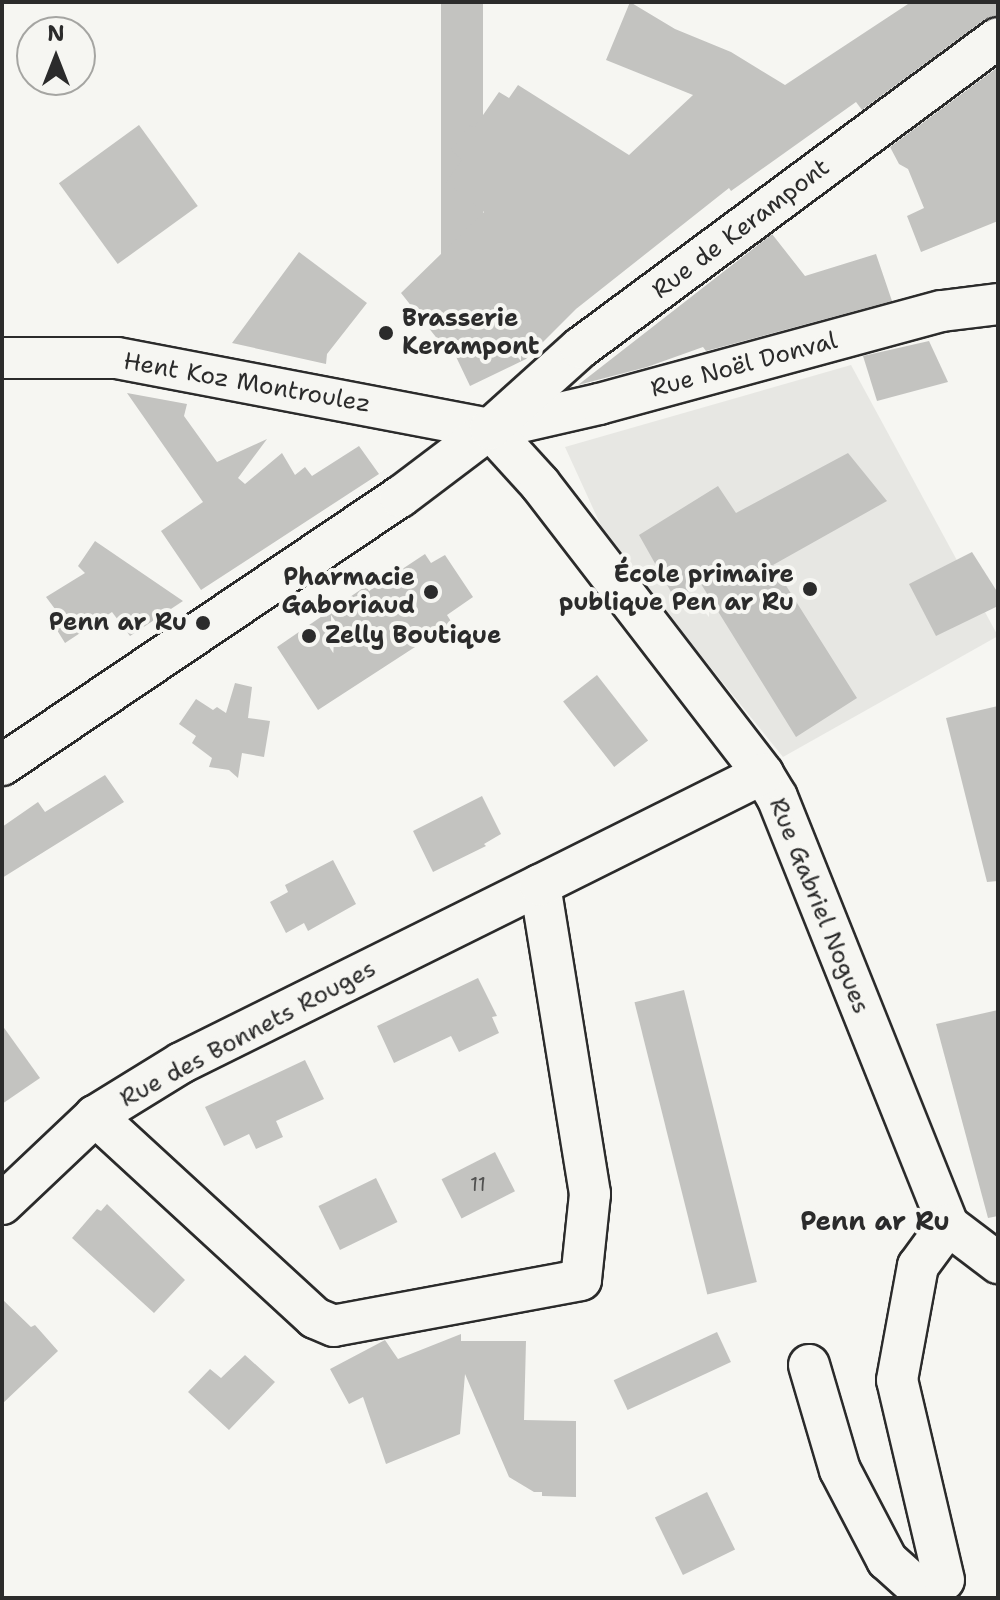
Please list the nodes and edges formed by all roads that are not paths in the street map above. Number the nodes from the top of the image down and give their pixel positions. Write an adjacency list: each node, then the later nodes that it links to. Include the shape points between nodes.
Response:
1 (998, 38): 4 (street, Rue de Kerampont, via 580,348)
2 (998, 304): 4 (street, Rue Noël Donval, via 942,311)
3 (2, 358): 4 (street, Hent Koz Montroulez, via 117,358)
4 (490, 429): 5 (street, Rue de Kerampont, via 400,497); 6 (street, Rue Gabriel Nogues, via 540,484)
5 (2, 765)
6 (763, 774): 7 (street, Rue des Bonnets Rouges); 10 (street, Rue Gabriel Nogues, via 777,797)
7 (540, 885): 8 (street, Rue des Bonnets Rouges, via 181,1063); 8 (street, Rue des Bonnets Rouges, via 590,1194 581,1280 334,1326 315,1318)
8 (95, 1116): 9 (street)
9 (2, 1204)
10 (948, 1225): 11 (street); 12 (street, via 918,1266 897,1380 944,1580 915,1585 887,1560 840,1470)
11 (998, 1263)
12 (809, 1365)

